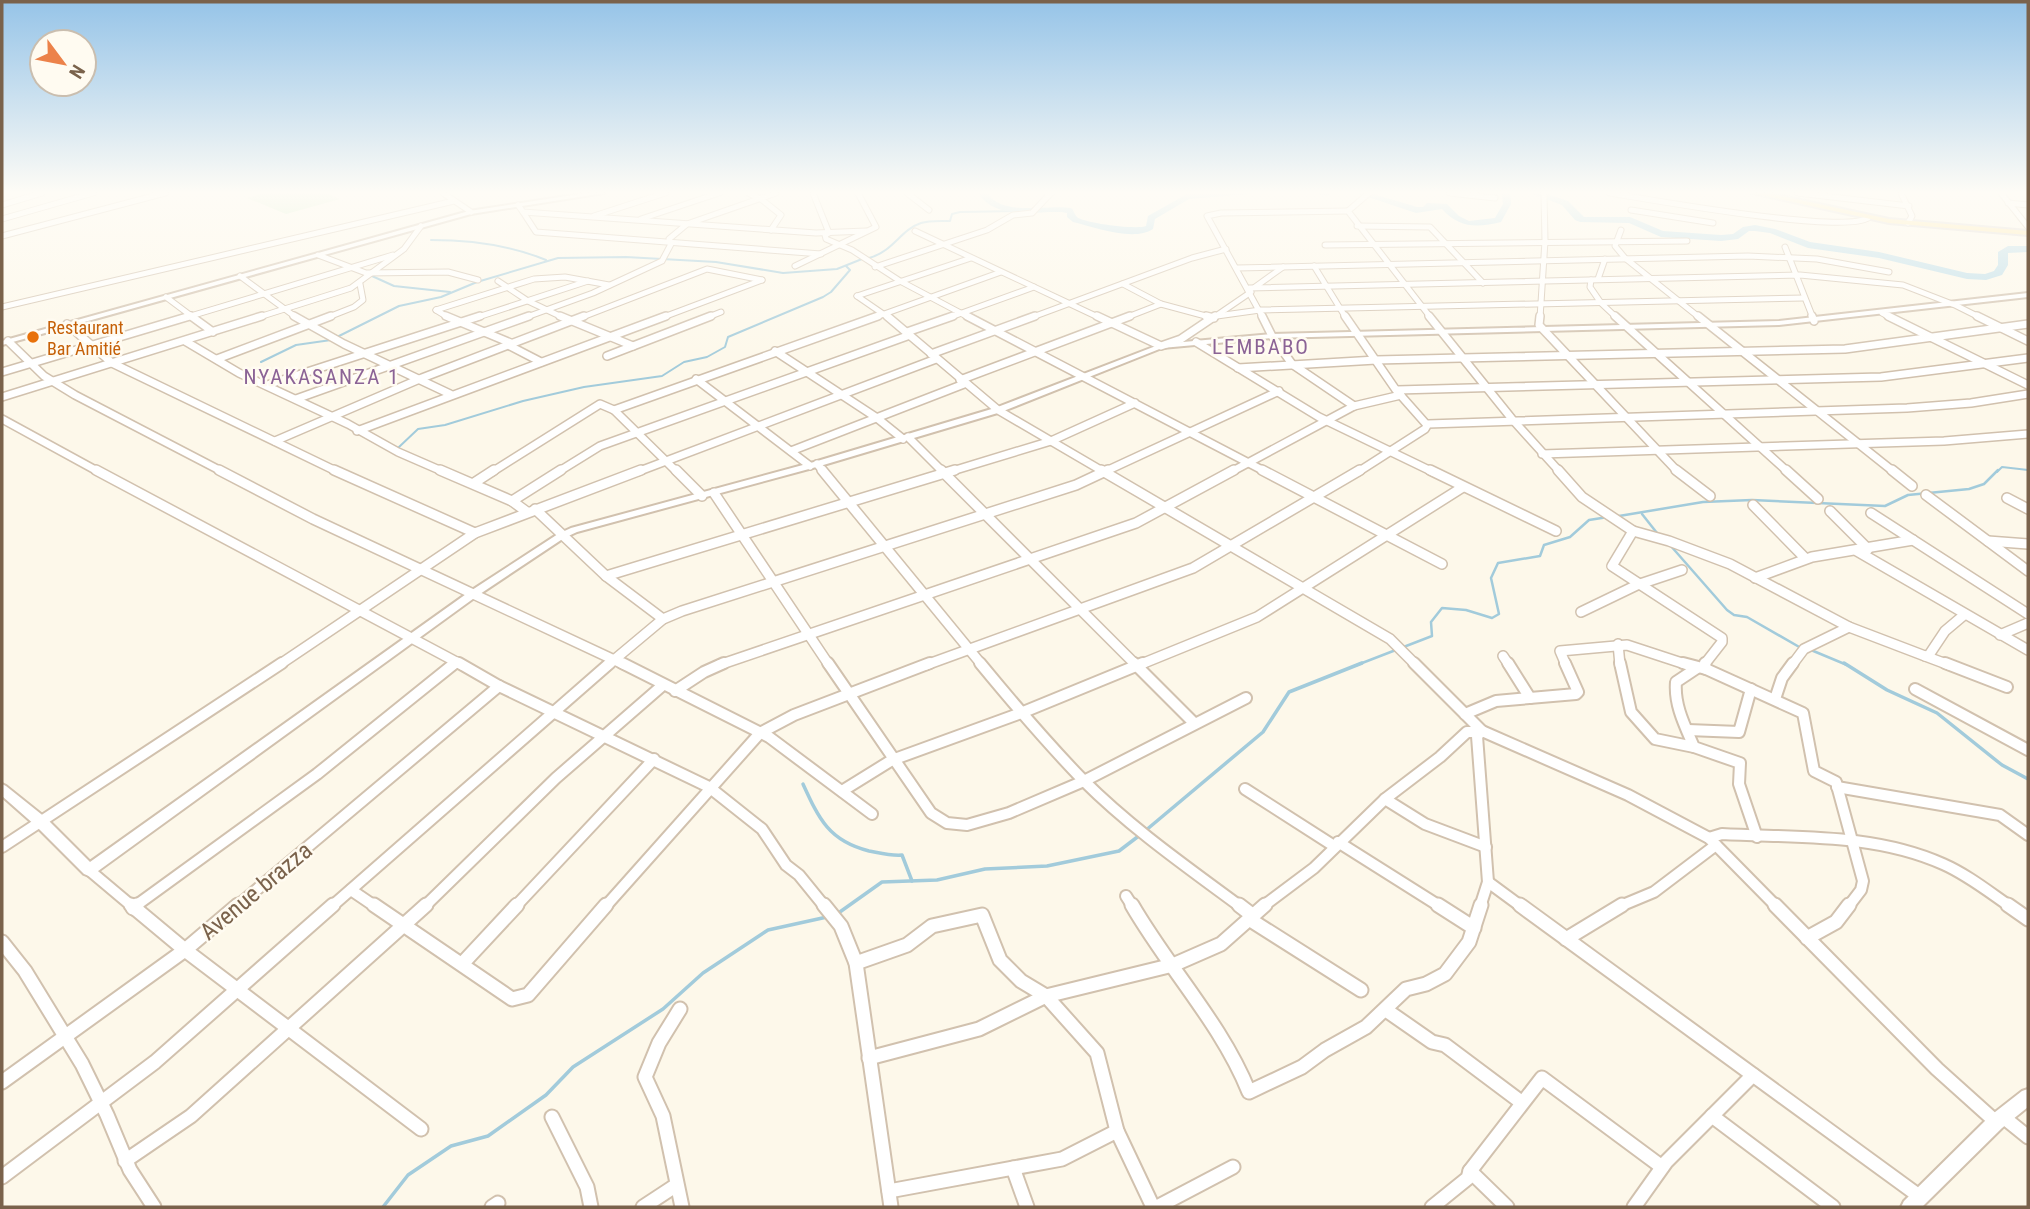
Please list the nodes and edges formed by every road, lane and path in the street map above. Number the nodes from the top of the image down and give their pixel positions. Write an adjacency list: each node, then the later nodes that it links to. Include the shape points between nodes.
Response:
1 (247, 249): 67 (street)
2 (338, 249): 19 (street)
3 (402, 249): 17 (street)
4 (668, 249): 49 (street, via 663,260)
5 (763, 249): 18 (street)
6 (829, 249): 18 (street)
7 (849, 249): 30 (street)
8 (927, 249): 30 (street)
9 (954, 249): 21 (street)
10 (1225, 249): 47 (street)
11 (1226, 249): 32 (street)
12 (1376, 249): 26 (street)
13 (1452, 249): 25 (street)
14 (1544, 249): 24 (street)
15 (1615, 249): 22 (street)
16 (1786, 249): 20 (street)
17 (394, 254): 31 (street); 35 (street)
18 (821, 254): 29 (street)
19 (318, 255): 31 (street); 37 (street)
20 (1791, 257): 22 (street); 34 (street); 36 (street)
21 (971, 258): 33 (street); 43 (street)
22 (1625, 258): 23 (street); 38 (street)
23 (1605, 259): 24 (street); 40 (street)
24 (1543, 260): 25 (street); 44 (street)
25 (1464, 262): 26 (street); 45 (street)
26 (1389, 264): 28 (street); 48 (street)
27 (1284, 266): 28 (street); 32 (street); 53 (street)
28 (1314, 266): 51 (street)
29 (795, 267)
30 (875, 267): 43 (street)
31 (348, 268): 35 (street); 54 (street)
32 (1237, 268): 53 (street)
33 (1002, 272): 50 (street); 57 (street)
34 (1889, 272)
35 (371, 273): 39 (street, via 448,272); 46 (street)
36 (1800, 275): 38 (street); 58 (street); 65 (street, via 1903,285)
37 (240, 276): 54 (street); 56 (street)
38 (1651, 279): 40 (street); 60 (street)
39 (478, 280)
40 (1595, 280): 44 (street); 63 (street, via 1590,287)
41 (498, 281): 52 (street)
42 (588, 281): 49 (street); 52 (street, via 549,277); 59 (street)
43 (900, 281): 57 (street); 73 (street, via 857,296)
44 (1542, 281): 45 (street); 64 (street)
45 (1483, 283): 48 (street)
46 (360, 284): 69 (street); 84 (street, via 360,303)
47 (1123, 284): 61 (street); 62 (street)
48 (1405, 285): 51 (street); 66 (street)
49 (610, 286): 70 (street)
50 (1034, 287): 61 (street); 74 (street)
51 (1327, 287): 53 (street); 68 (street)
52 (506, 288): 59 (street); 80 (street, via 436,310)
53 (1251, 289): 71 (street); 77 (street)
54 (263, 294): 69 (street); 76 (street)
55 (2028, 295): 65 (street)
56 (166, 297): 76 (street); 82 (street)
57 (930, 297): 73 (street); 74 (street)
58 (1803, 298): 60 (street); 79 (street)
59 (525, 301): 70 (street); 80 (street)
60 (1679, 301): 63 (street); 85 (street)
61 (1069, 303): 81 (street); 89 (street)
62 (1161, 303): 77 (street); 81 (street)
63 (1601, 303): 64 (street); 86 (street)
64 (1542, 304): 66 (street); 88 (street, via 1539,325)
65 (1952, 304): 75 (street); 87 (street)
66 (1423, 307): 68 (street); 92 (street)
67 (2, 308)
68 (1341, 309): 71 (street); 94 (street)
69 (285, 310): 84 (street); 90 (street)
70 (547, 310): 78 (street); 91 (street)
71 (1260, 310): 77 (street); 95 (street)
72 (721, 312): 105 (street)
73 (884, 313): 93 (street); 106 (street)
74 (961, 313): 89 (street); 93 (street)
75 (1882, 313): 79 (street); 97 (street)
76 (191, 315): 90 (street); 104 (street)
77 (1215, 317): 103 (street, via 1181,339)
78 (576, 320): 96 (street); 96 (street, via 707,269 762,280); 102 (street)
79 (1814, 321): 85 (street)
80 (456, 322): 91 (street); 109 (street)
81 (1111, 322): 103 (street); 107 (street)
82 (68, 324): 100 (street); 104 (street)
83 (2028, 324): 87 (street)
84 (309, 325): 109 (street); 116 (street)
85 (1709, 326): 86 (street); 108 (street)
86 (1628, 327): 88 (street); 110 (street)
87 (2001, 327): 97 (street); 99 (street)
88 (1543, 329): 92 (street); 113 (street)
89 (994, 331): 107 (street); 112 (street)
90 (213, 332): 98 (street)
91 (484, 332): 102 (street); 121 (street)
92 (1443, 332): 94 (street); 114 (street)
93 (908, 334): 112 (street); 126 (street)
94 (1359, 334): 95 (street); 117 (street)
95 (1272, 336): 101 (street); 122 (street)
96 (614, 337): 105 (street); 118 (street)
97 (1928, 337): 108 (street, via 1845,349); 123 (street)
98 (185, 341): 116 (street); 119 (street)
99 (2028, 341)
100 (5, 342): 120 (street)
101 (1196, 342): 103 (street); 124 (street)
102 (512, 345): 118 (street); 128 (street)
103 (1161, 345): 127 (street)
104 (92, 346): 119 (street); 120 (street)
105 (632, 346): 111 (street)
106 (775, 351): 126 (street); 129 (street)
107 (1033, 351): 127 (street); 132 (street)
108 (1744, 352): 110 (street); 130 (street)
109 (365, 353): 121 (street); 135 (street)
110 (1656, 354): 113 (street); 133 (street)
111 (607, 356)
112 (933, 356): 132 (street); 142 (street)
113 (1570, 357): 114 (street); 134 (street)
114 (1466, 358): 117 (street); 137 (street)
115 (2028, 358): 123 (street)
116 (217, 359): 135 (street)
117 (1376, 360): 122 (street); 139 (street)
118 (541, 362): 140 (street)
119 (111, 363): 131 (street); 165 (street)
120 (32, 364): 125 (street); 131 (street)
121 (393, 364): 128 (street); 144 (street)
122 (1292, 364): 124 (street); 147 (street)
123 (1984, 364): 130 (street, via 1881,377); 136 (street)
124 (1238, 368): 138 (street)
125 (2, 372)
126 (808, 372): 142 (street); 145 (street)
127 (1082, 376): 146 (street); 149 (street)
128 (422, 378): 140 (street); 153 (street)
129 (696, 379): 145 (street); 148 (street)
130 (1778, 379): 133 (street); 150 (street)
131 (52, 382): 143 (street); 213 (street, via 313,519)
132 (962, 382): 149 (street); 154 (street)
133 (1688, 382): 134 (street); 151 (street)
134 (1598, 384): 137 (street); 152 (street)
135 (267, 385): 144 (street)
136 (2028, 385)
137 (1490, 388): 139 (street); 156 (street)
138 (1279, 391): 157 (street); 162 (street)
139 (1399, 393): 147 (street); 158 (street)
140 (450, 394): 160 (street)
141 (2028, 394): 150 (street, via 1907,408)
142 (842, 395): 154 (street); 159 (street)
143 (2, 397)
144 (296, 399): 153 (street)
145 (726, 401): 159 (street); 161 (street)
146 (1135, 403): 162 (street); 166 (street)
147 (1354, 406): 157 (street)
148 (614, 410): 161 (street); 178 (street, via 596,405)
149 (998, 410): 164 (street); 166 (street)
150 (1816, 410): 151 (street); 167 (street)
151 (1720, 413): 152 (street); 168 (street)
152 (1626, 415): 156 (street); 169 (street)
153 (330, 416): 160 (street); 165 (street)
154 (877, 418): 164 (street); 170 (street)
155 (2, 419): 224 (street)
156 (1512, 419): 158 (street); 172 (street)
157 (1328, 422): 171 (street); 174 (street)
158 (1427, 425): 171 (street)
159 (759, 426): 170 (street); 173 (street)
160 (357, 431): 178 (street)
161 (638, 432): 173 (street); 188 (street, via 600,446)
162 (1191, 432): 174 (street); 176 (street)
163 (2028, 434): 167 (street)
164 (906, 438): 175 (street); 177 (street)
165 (275, 441): 199 (street)
166 (1051, 441): 176 (street); 177 (street)
167 (1858, 444): 168 (street); 179 (street)
168 (1756, 445): 169 (street); 187 (street)
169 (1659, 449): 172 (street); 184 (street, via 1682,477)
170 (791, 451): 175 (street)
171 (1394, 451): 180 (street); 185 (street)
172 (1542, 454): 198 (street, via 1582,497)
173 (667, 459): 183 (street); 193 (street)
174 (1248, 463): 185 (street); 191 (street)
175 (813, 465): 181 (street); 189 (street)
176 (1103, 473): 191 (street); 196 (street)
177 (947, 474): 189 (street); 196 (street)
178 (474, 483): 188 (street)
179 (1912, 486)
180 (1462, 487): 197 (street); 201 (street)
181 (714, 492): 183 (street); 200 (street)
182 (1926, 495): 204 (street)
183 (702, 496): 202 (street)
184 (1710, 496)
185 (1317, 498): 201 (street); 207 (street)
186 (2007, 498): 192 (street)
187 (1818, 499)
188 (512, 500): 193 (street)
189 (850, 503): 200 (street); 206 (street)
190 (1753, 505): 210 (street)
191 (1164, 509): 207 (street); 211 (street, via 1136,523)
192 (2028, 509)
193 (531, 511): 199 (street); 202 (street)
194 (1830, 511): 208 (street)
195 (1871, 513): 203 (street)
196 (986, 516): 206 (street); 211 (street)
197 (1556, 531)
198 (1633, 531): 217 (street, via 1699,551); 219 (street, via 1613,557 1612,566)
199 (475, 533): 213 (street)
200 (744, 535): 216 (street); 218 (street)
201 (1387, 535): 212 (street); 220 (street)
202 (561, 536): 216 (street); 221 (street)
203 (1913, 540): 208 (street); 226 (street)
204 (1987, 541): 205 (street); 215 (street)
205 (2028, 544)
206 (886, 547): 218 (street); 222 (street)
207 (1230, 548): 220 (street); 223 (street, via 1193,568)
208 (1868, 549): 209 (street)
209 (1857, 551): 210 (street); 227 (street)
210 (1804, 557): 217 (street)
211 (1029, 558): 222 (street); 223 (street)
212 (1442, 564)
213 (420, 568): 221 (street); 224 (street)
214 (1682, 570): 219 (street)
215 (2028, 571)
216 (606, 576): 228 (street)
217 (1755, 578): 230 (street)
218 (775, 582): 228 (street); 231 (street)
219 (1637, 585): 225 (street); 242 (street, via 1722,638)
220 (1300, 589): 241 (street, via 1257,617); 254 (street, via 1402,650)
221 (473, 594): 233 (street); 239 (street)
222 (925, 596): 231 (street); 235 (street)
223 (1081, 611): 235 (street); 241 (street)
224 (360, 612): 233 (street); 272 (street)
225 (1581, 612)
226 (2028, 614)
227 (1964, 615): 232 (street); 238 (street)
228 (663, 619): 239 (street)
229 (2028, 623): 232 (street)
230 (1849, 627): 238 (street); 251 (street, via 1804,649 1782,678)
231 (810, 634): 244 (street); 248 (street)
232 (2000, 635): 236 (street)
233 (414, 638): 240 (street); 280 (street)
234 (1618, 644): 242 (street); 250 (street, via 1560,651 1578,692); 260 (street, via 1631,712 1655,740)
235 (971, 650): 248 (street); 253 (street)
236 (2028, 650)
237 (1503, 656): 250 (street)
238 (1925, 656): 245 (street)
239 (615, 660): 244 (street); 252 (street)
240 (457, 662): 243 (street); 284 (street, via 317,774)
241 (1135, 666): 253 (street); 255 (street)
242 (1702, 668): 246 (street); 256 (street, via 1676,682 1674,690)
243 (499, 686): 252 (street); 292 (street, Avenue brazza)
244 (669, 688): 258 (street); 259 (street)
245 (2007, 688)
246 (1751, 689): 251 (street); 256 (street, via 1739,732)
247 (1915, 689): 261 (street, via 1951,704)
248 (849, 693): 258 (street); 263 (street)
249 (1246, 698): 255 (street)
250 (1530, 698): 254 (street, via 1496,701)
251 (1775, 699): 266 (street, via 1803,713 1814,771 1836,782)
252 (553, 710): 259 (street); 282 (street)
253 (1021, 713): 263 (street); 264 (street)
254 (1465, 714): 257 (street)
255 (1194, 723): 264 (street)
256 (1688, 730): 260 (street)
257 (1482, 732): 270 (street, via 1467,732); 276 (street, via 1628,795); 279 (street, via 1477,736)
258 (760, 733): 265 (street); 269 (street)
259 (604, 735): 262 (street); 287 (street)
260 (1694, 747): 274 (street, via 1740,763 1739,783)
261 (2028, 750)
262 (654, 759): 265 (street); 294 (street)
263 (891, 760): 264 (street, via 931,813 947,823 988,820); 269 (street)
264 (1084, 781): 285 (street)
265 (709, 787): 293 (street, via 762,830 786,865 841,926); 294 (street, via 528,995 512,999)
266 (1837, 787): 273 (street, via 2000,815); 275 (street)
267 (2, 789): 272 (street)
268 (1245, 789): 277 (street)
269 (842, 791): 271 (street)
270 (1385, 799): 277 (street); 279 (street, via 1424,824)
271 (872, 814)
272 (41, 822): 278 (street); 280 (street)
273 (2028, 835)
274 (1757, 837): 275 (street); 276 (street, via 1722,834)
275 (1851, 839): 286 (street, via 1946,865); 289 (street, via 1863,881 1861,890 1836,922)
276 (1713, 841): 289 (street); 290 (street, via 1654,892 1609,911)
277 (1336, 844): 285 (street, via 1314,868); 288 (street)
278 (2, 847)
279 (1486, 847): 281 (street)
280 (89, 870): 284 (street)
281 (1488, 882): 288 (street); 290 (street)
282 (351, 891): 287 (street); 296 (street)
283 (1126, 896): 295 (street)
284 (133, 908): 292 (street)
285 (1250, 917): 295 (street, via 1221,944); 297 (street)
286 (2028, 919)
287 (403, 928): 294 (street); 301 (street)
288 (1474, 928): 300 (street, via 1445,974 1406,989)
289 (1807, 938): 311 (street, via 1937,1069)
290 (1566, 939): 304 (street)
291 (2, 942): 302 (street, via 15,954)
292 (185, 950): 296 (street); 302 (street, Avenue brazza)
293 (856, 963): 298 (street, via 907,944 932,926 982,915 1000,960 1021,981); 303 (street)
294 (463, 964)
295 (1173, 965): 298 (street); 300 (street, via 1238,1063 1249,1092 1302,1067)
296 (239, 990): 301 (street); 307 (street)
297 (1361, 990)
298 (1046, 996): 303 (street, via 979,1029); 313 (street, via 1097,1053)
299 (680, 1009): 321 (street, via 645,1077 663,1116)
300 (1386, 1010): 308 (street, via 1432,1042 1445,1045)
301 (287, 1028): 312 (street); 315 (street, via 191,1116)
302 (65, 1037): 305 (street, Avenue brazza); 307 (street)
303 (869, 1058): 322 (street)
304 (1753, 1075): 309 (street); 323 (street)
305 (2, 1082)
306 (2028, 1097): 311 (street)
307 (102, 1102): 315 (street); 320 (street)
308 (1521, 1102): 317 (street, via 1542,1078); 319 (street)
309 (1712, 1116): 317 (street); 334 (street)
310 (552, 1117): 325 (street, via 587,1187)
311 (1999, 1119): 314 (street); 323 (street)
312 (421, 1129)
313 (1117, 1131): 318 (street, via 1062,1159); 330 (street)
314 (2028, 1137)
315 (125, 1161): 324 (street)
316 (1233, 1167): 330 (street)
317 (1662, 1167): 333 (street)
318 (1013, 1168): 322 (street); 329 (street)
319 (1470, 1171): 331 (street, via 1468,1178); 332 (street)
320 (2, 1178)
321 (676, 1186): 326 (street); 327 (street)
322 (889, 1191): 328 (street)
323 (1915, 1202)
324 (154, 1207)
325 (592, 1207)
326 (643, 1207)
327 (682, 1207)
328 (891, 1207)
329 (1027, 1207)
330 (1155, 1207)
331 (1432, 1207)
332 (1507, 1207)
333 (1634, 1207)
334 (1833, 1207)

